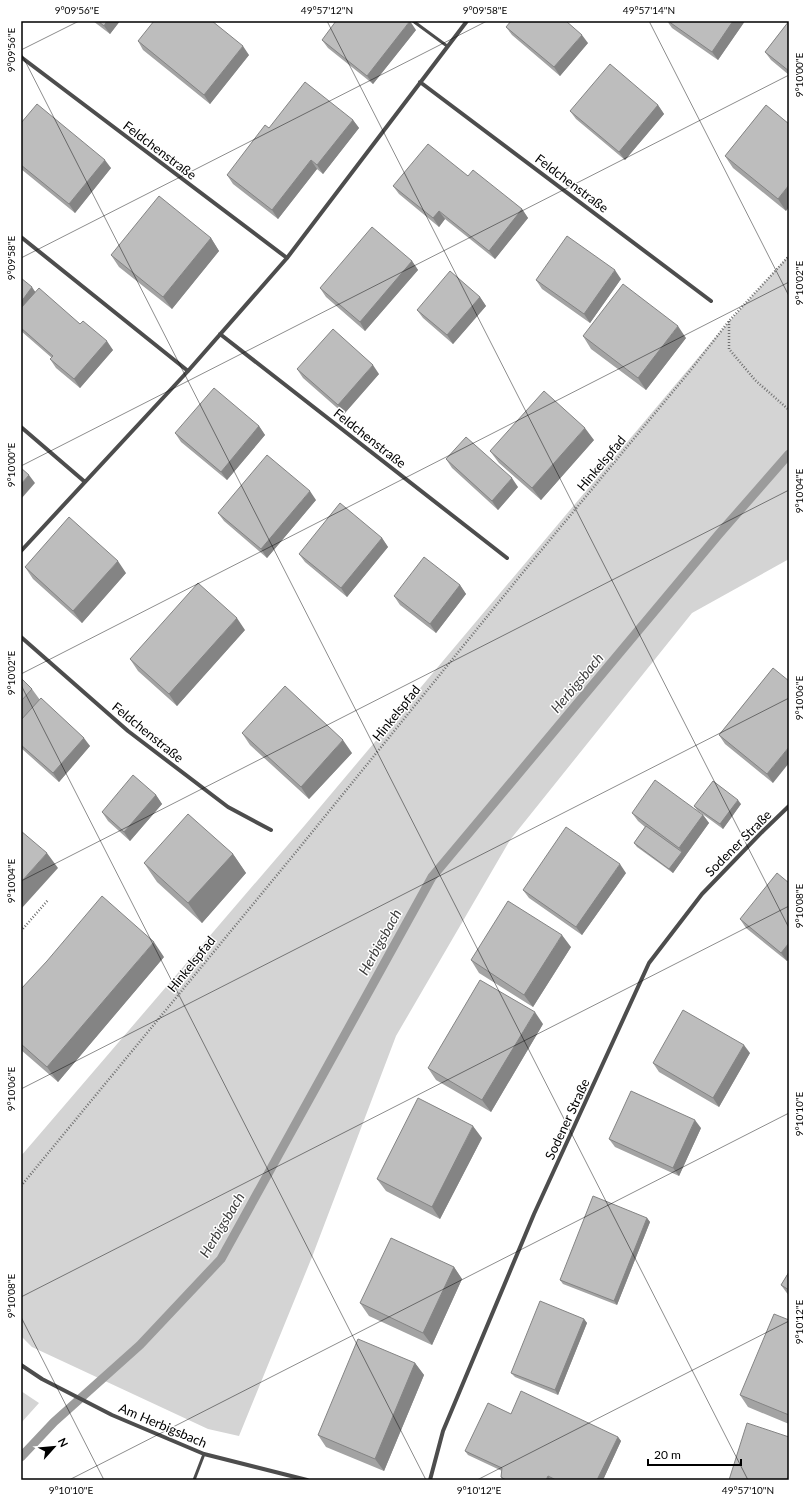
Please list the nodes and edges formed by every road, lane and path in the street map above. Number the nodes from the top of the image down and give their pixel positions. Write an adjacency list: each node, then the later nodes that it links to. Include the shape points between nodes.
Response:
1 (413, 21): 3 (lane)
2 (467, 21): 3 (street)
3 (447, 46): 5 (street)
4 (21, 57): 8 (street, Feldchenstraße)
5 (420, 82): 8 (street); 9 (street, Feldchenstraße)
6 (21, 237): 12 (street)
7 (789, 256): 10 (path, Hinkelspfad)
8 (287, 258): 11 (street)
9 (711, 301)
10 (729, 321): 13 (path, via 729,349 755,380); 23 (path, Hinkelspfad)
11 (220, 334): 12 (street); 17 (street, Feldchenstraße)
12 (188, 371): 15 (street)
13 (789, 410)
14 (21, 427): 15 (street)
15 (85, 482): 16 (street)
16 (21, 552)
17 (507, 558)
18 (21, 637): 20 (street, Feldchenstraße, via 128,731 228,807)
19 (789, 806): 28 (street, Sodener Straße, via 702,894 649,963 531,1222 443,1431)
20 (271, 830)
21 (48, 900): 22 (path)
22 (21, 932)
23 (21, 1186)
24 (21, 1365): 25 (street, Am Herbigsbach, via 42,1379 112,1415)
25 (204, 1454): 26 (lane); 27 (street, Am Herbigsbach)
26 (194, 1480)
27 (307, 1480)
28 (430, 1480)

